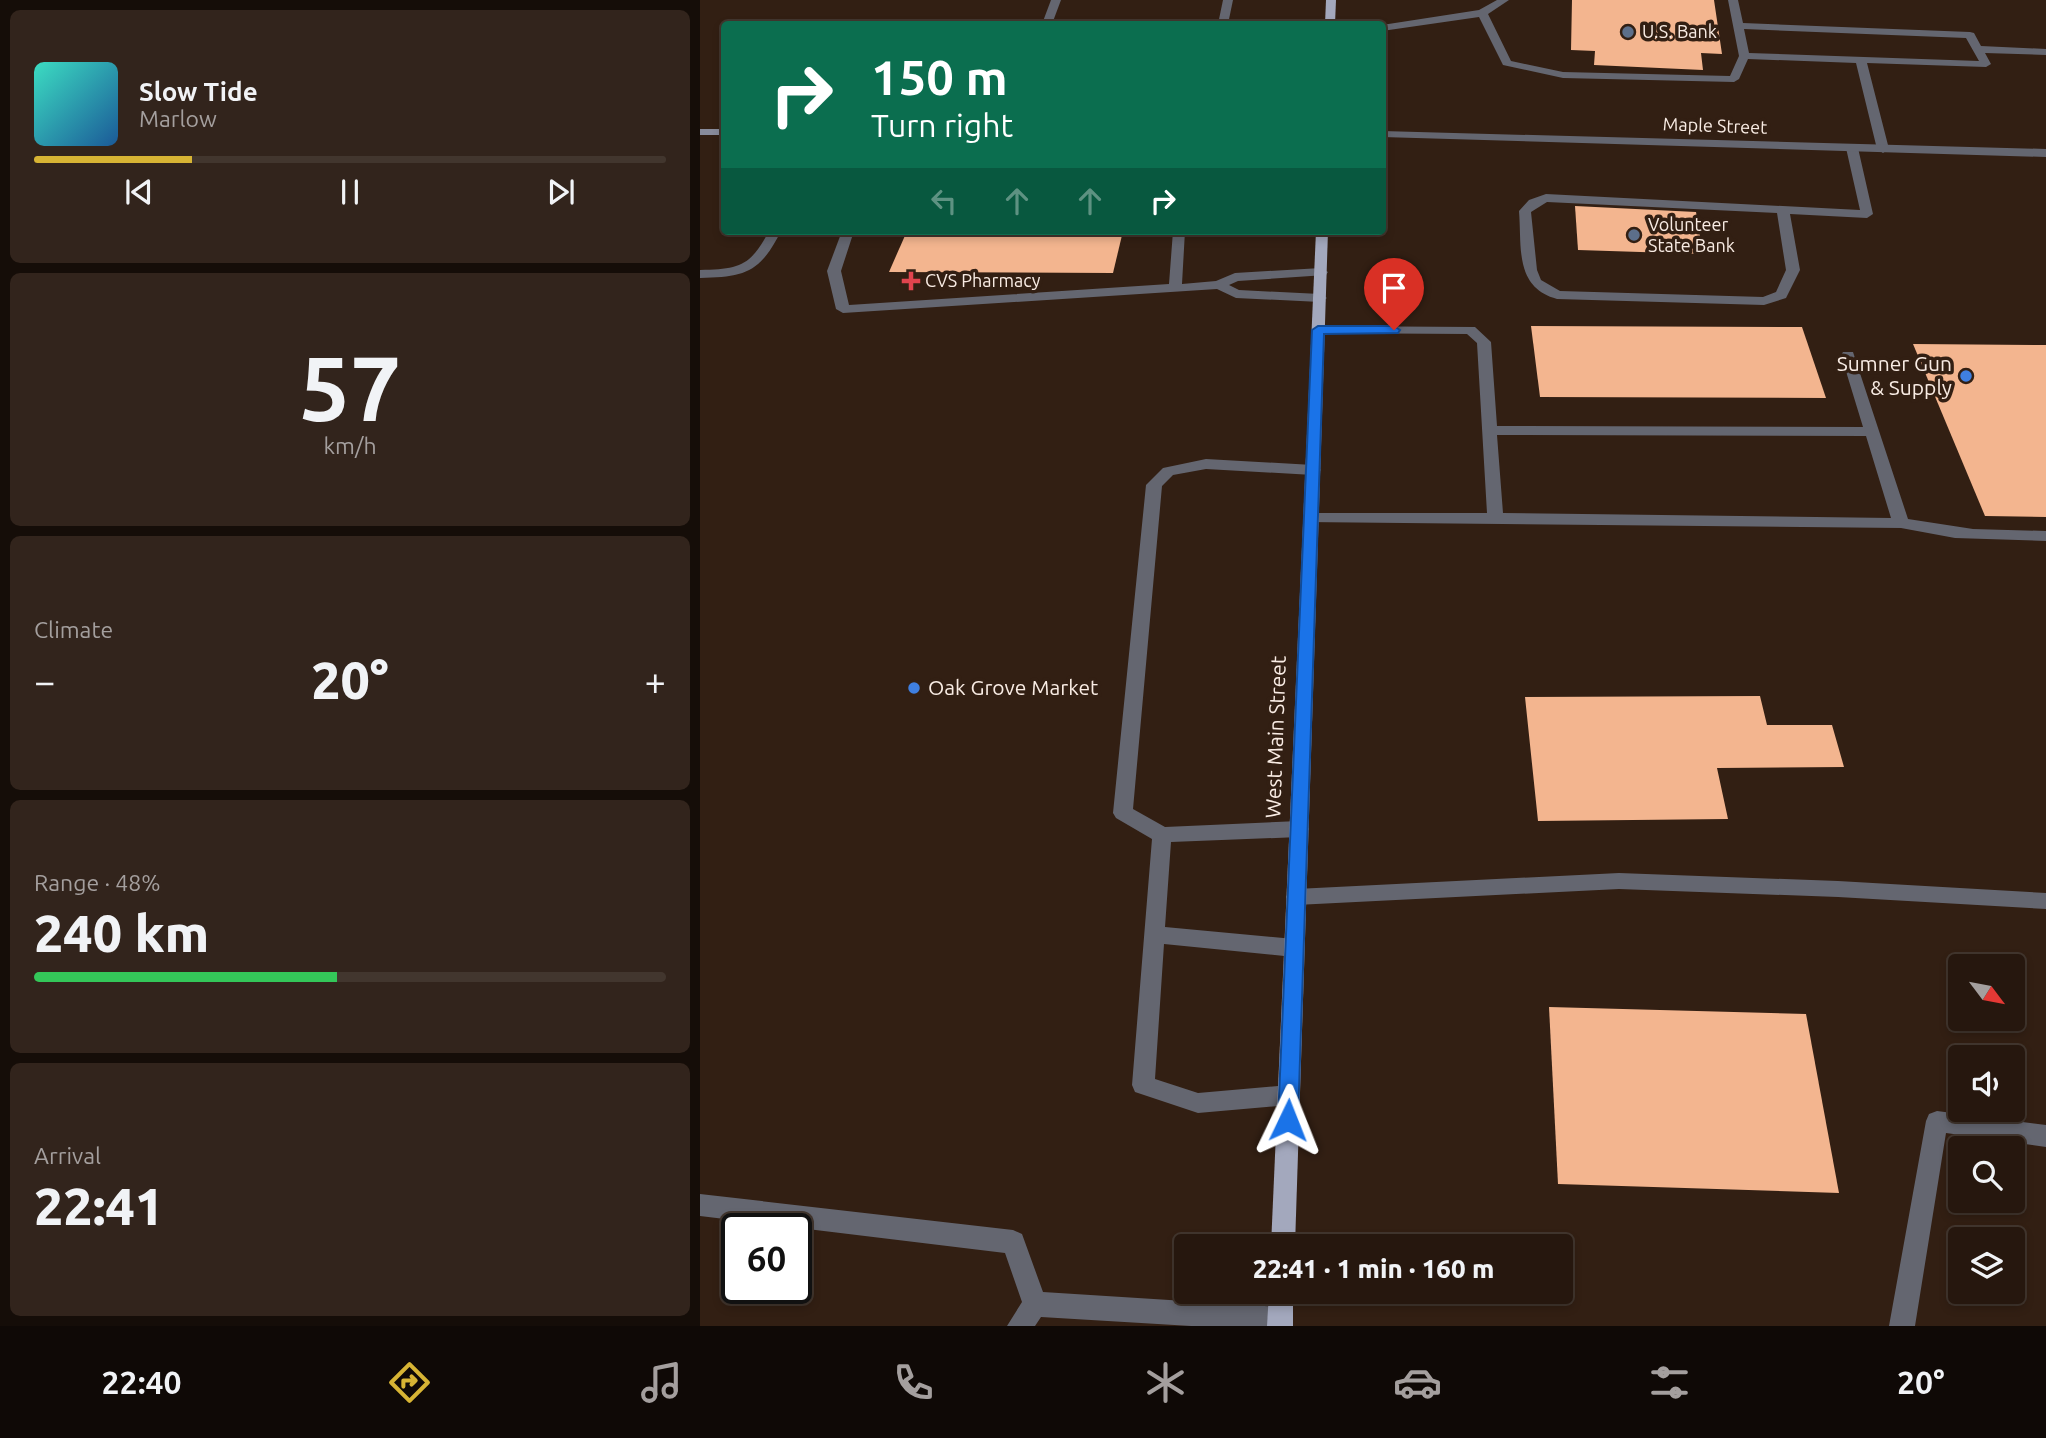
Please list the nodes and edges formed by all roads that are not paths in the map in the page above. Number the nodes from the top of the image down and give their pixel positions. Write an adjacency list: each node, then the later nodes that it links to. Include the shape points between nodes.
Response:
1 (1056, 0): 7 (street)
2 (1228, 0): 8 (street)
3 (1331, 0): 9 (main road)
4 (1504, 0): 6 (street)
5 (1733, 0): 10 (street)
6 (1482, 13): 11 (street); 14 (street, via 1507,64 1563,75 1734,79)
7 (1048, 21)
8 (1224, 21)
9 (1330, 21)
10 (1738, 26): 12 (street, via 1970,35); 14 (street)
11 (1386, 27)
12 (1978, 49): 13 (street); 15 (street, via 1986,64)
13 (2046, 52)
14 (1744, 56): 15 (street)
15 (1861, 60): 20 (street)
16 (700, 132): 17 (street)
17 (721, 132)
18 (1386, 134): 19 (street, Maple Street)
19 (1852, 148): 20 (street, Maple Street); 22 (street, via 1867,214)
20 (1883, 149): 21 (street, Maple Street)
21 (2046, 153)
22 (1783, 210): 22 (street, via 1793,270 1781,295 1764,301 1557,295 1535,282 1530,270 1525,211 1546,198)
23 (773, 235): 28 (street, via 762,259 738,273)
24 (847, 235): 30 (street, via 834,271 844,309)
25 (1179, 235): 30 (street)
26 (1322, 235): 27 (main road, West Main Street)
27 (1321, 272): 29 (street, via 1235,277); 31 (main road, West Main Street)
28 (700, 274)
29 (1219, 285): 30 (street); 31 (street, via 1236,294)
30 (1175, 288)
31 (1320, 298): 32 (main road, West Main Street)
32 (1318, 330): 34 (street, via 1470,330 1484,342); 36 (main road, West Main Street)
33 (1848, 355): 35 (street)
34 (1489, 430): 35 (street); 38 (street)
35 (1873, 432): 39 (street)
36 (1313, 470): 37 (main road, West Main Street); 42 (street, via 1206,464 1168,471 1154,485 1123,813)
37 (1311, 518): 38 (street); 41 (main road, West Main Street)
38 (1495, 518): 39 (street)
39 (1901, 523): 40 (street, via 1974,536)
40 (2046, 536)
41 (1299, 829): 42 (street); 43 (main road, West Main Street)
42 (1162, 835): 45 (street)
43 (1296, 897): 44 (street, via 1619,881); 46 (main road, West Main Street)
44 (2046, 901)
45 (1154, 934): 46 (street); 47 (street, via 1143,1085 1198,1103)
46 (1294, 948): 47 (main road, West Main Street)
47 (1289, 1095): 50 (main road, West Main Street)
48 (2046, 1136): 55 (street, via 1937,1121)
49 (700, 1205): 51 (street, via 1013,1242)
50 (1283, 1234)
51 (1035, 1304): 53 (street); 54 (street)
52 (1281, 1304): 53 (main road)
53 (1280, 1323)
54 (1020, 1326)
55 (1902, 1326)

